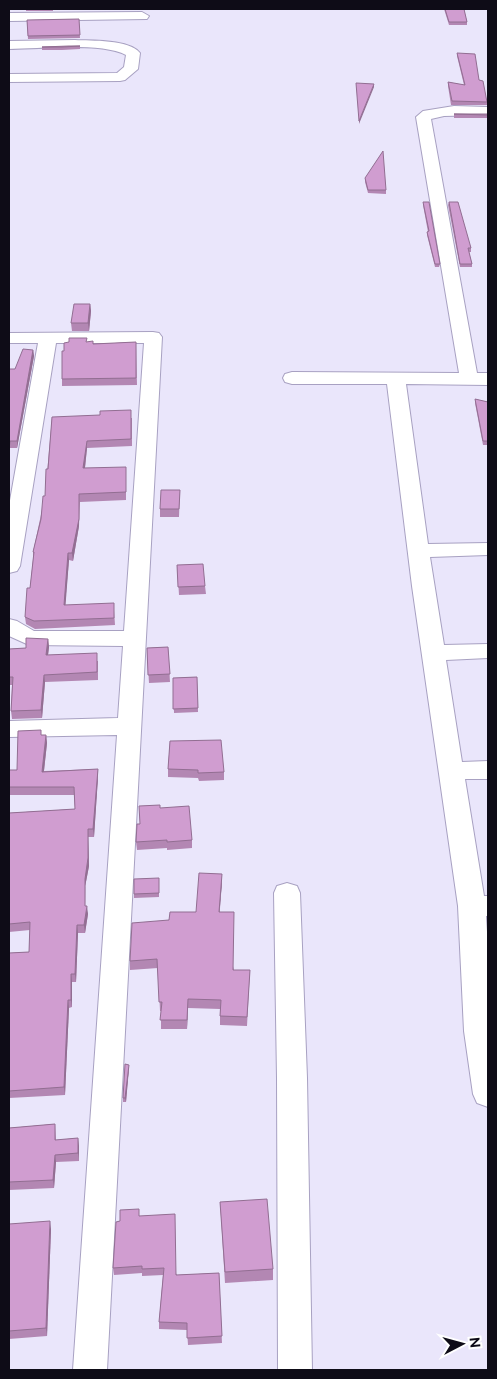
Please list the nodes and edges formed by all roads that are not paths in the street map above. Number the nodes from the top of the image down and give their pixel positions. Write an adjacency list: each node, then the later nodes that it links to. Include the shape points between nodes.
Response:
1 (142, 16): 2 (street)
2 (9, 17)
3 (9, 45): 4 (street, via 108,45 127,48 133,53 131,69 120,77)
4 (9, 78)
5 (488, 111): 10 (street, via 436,112 423,117)
6 (9, 338): 7 (street)
7 (48, 338): 14 (street); 16 (street, via 152,338)
8 (292, 378): 9 (street)
9 (396, 379): 10 (street); 13 (street)
10 (469, 379): 11 (street)
11 (488, 379)
12 (488, 549): 13 (street)
13 (418, 551): 18 (street)
14 (9, 566)
15 (9, 626): 16 (street, via 29,638)
16 (134, 639): 19 (street)
17 (488, 651): 18 (street)
18 (433, 653): 22 (street)
19 (129, 726): 20 (street); 26 (street)
20 (9, 729)
21 (488, 770): 22 (street)
22 (452, 771): 24 (street)
23 (287, 893): 27 (street)
24 (480, 906): 25 (street, via 479,1031)
25 (488, 1094)
26 (90, 1370)
27 (295, 1370)

